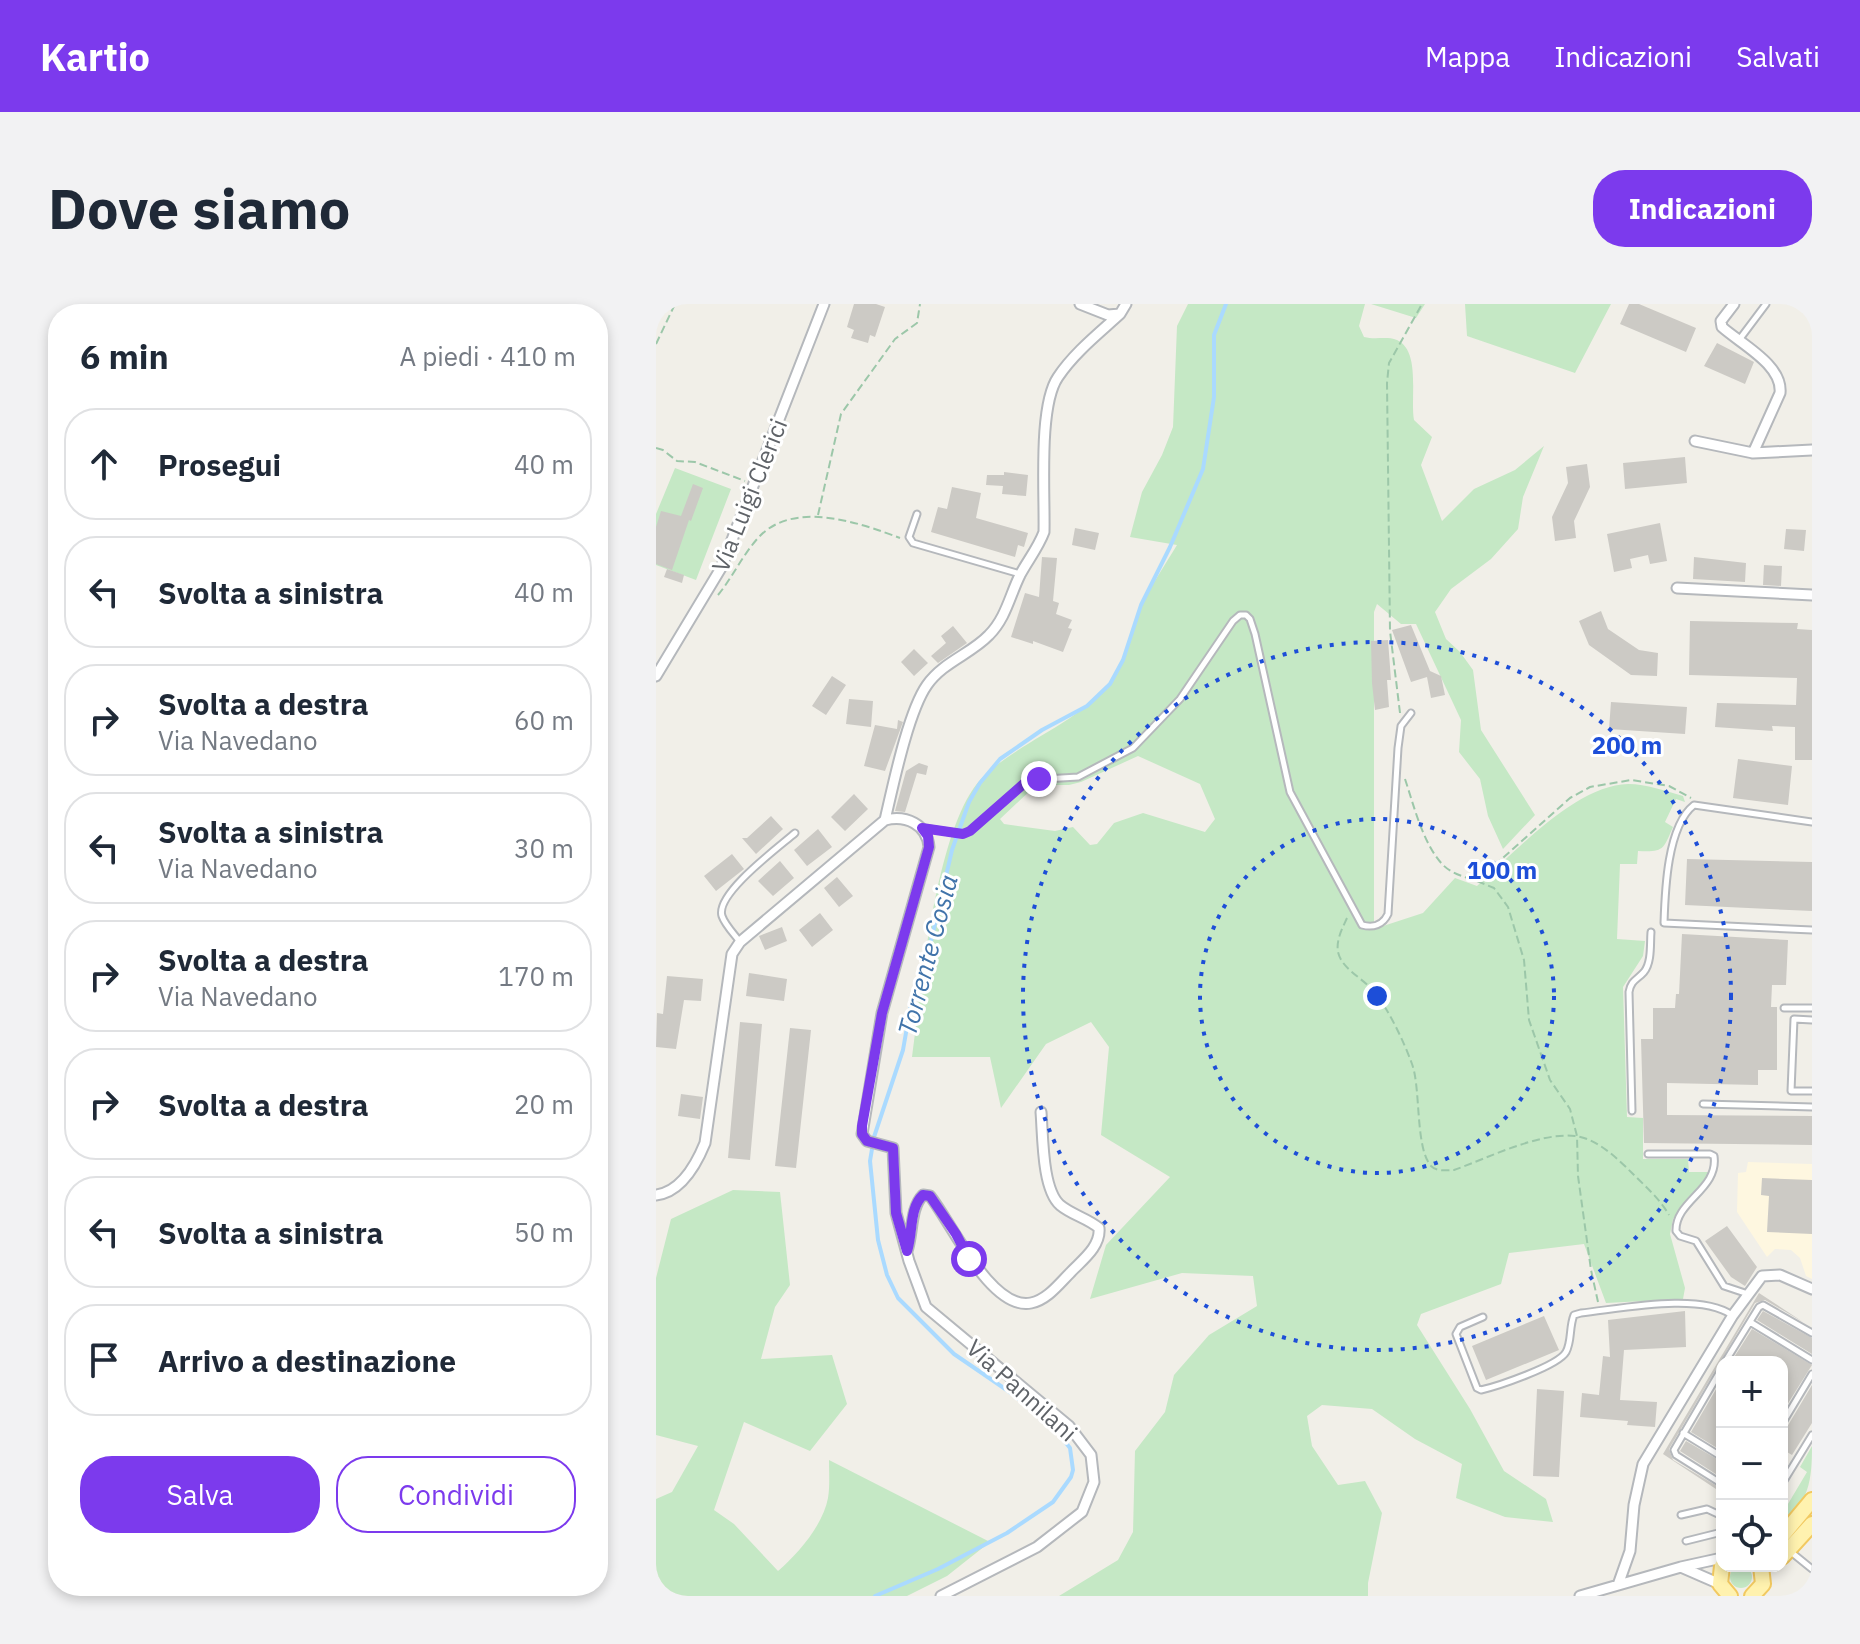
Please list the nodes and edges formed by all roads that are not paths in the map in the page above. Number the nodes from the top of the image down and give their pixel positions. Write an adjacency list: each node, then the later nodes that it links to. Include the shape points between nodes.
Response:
1 (824, 304): 15 (street, Via Luigi Clerici, via 721,568)
2 (1080, 304): 6 (street)
3 (1126, 304): 6 (street)
4 (1734, 304): 7 (street, via 1721,325)
5 (1766, 304): 7 (lane)
6 (1120, 314): 12 (street, via 1056,378 1048,399 1044,532)
7 (1738, 341): 10 (street, via 1781,383)
8 (1695, 441): 10 (street)
9 (1812, 450): 10 (street)
10 (1753, 453)
11 (917, 514): 12 (lane, via 909,537 913,543)
12 (1021, 574): 17 (street, via 989,635 927,685)
13 (1677, 588): 14 (street)
14 (1812, 595)
15 (656, 676)
16 (1411, 713): 19 (lane, via 1401,726 1388,914 1370,927 1362,925 1290,792 1255,634 1246,615 1233,621 1180,699 1133,748 1078,777 1028,780 963,834)
17 (885, 820): 19 (street, via 901,819); 23 (street)
18 (1812, 822): 21 (lane, via 1694,805 1674,841 1664,923)
19 (925, 832): 34 (street, via 927,856 882,1013 862,1126 867,1141 893,1148 896,1213)
20 (795, 833): 23 (lane, via 721,905 722,916)
21 (1812, 930)
22 (1651, 932): 30 (lane, via 1648,964 1630,986)
23 (740, 942): 33 (street, via 732,954 705,1143 685,1177 667,1194)
24 (1784, 1008): 25 (lane)
25 (1812, 1008)
26 (1812, 1020): 27 (lane, via 1794,1019 1791,1091)
27 (1812, 1091)
28 (1703, 1104): 29 (lane)
29 (1812, 1107)
30 (1632, 1111)
31 (1041, 1112): 34 (street, via 1050,1192 1065,1208 1099,1228 1091,1250 1054,1290 1030,1303 991,1285 930,1196 916,1201)
32 (1648, 1154): 36 (lane, via 1714,1156 1713,1176 1676,1227 1680,1236 1696,1241 1724,1286)
33 (656, 1195)
34 (907, 1251): 67 (street, Via Pannilani, via 926,1307 1069,1426 1091,1455 1094,1482 1082,1512 1037,1547)
35 (1812, 1289): 36 (street, via 1770,1274)
36 (1748, 1294): 37 (street)
37 (1733, 1315): 38 (lane, via 1720,1306 1685,1304 1574,1315 1565,1355 1481,1390 1456,1334); 65 (street, via 1643,1464 1630,1551)
38 (1483, 1317)
39 (1750, 1322): 40 (lane, via 1759,1307 1769,1306); 41 (lane); 42 (lane)
40 (1812, 1333)
41 (1729, 1356)
42 (1812, 1360)
43 (1812, 1374): 45 (lane)
44 (1716, 1378): 46 (lane)
45 (1788, 1414)
46 (1683, 1433): 48 (lane); 50 (lane, via 1676,1455)
47 (1812, 1435): 49 (lane)
48 (1716, 1453)
49 (1788, 1474)
50 (1716, 1480)
51 (1812, 1500): 57 (main road)
52 (1716, 1513): 53 (lane, via 1707,1509)
53 (1681, 1515)
54 (1812, 1524): 58 (main road)
55 (1716, 1534): 56 (lane)
56 (1686, 1541)
57 (1788, 1541)
58 (1788, 1545)
59 (1788, 1551): 62 (lane)
60 (1716, 1559): 61 (street)
61 (1681, 1567): 65 (street); 66 (street)
62 (1812, 1569)
63 (1723, 1572): 66 (main road)
64 (1765, 1572): 69 (main road)
65 (1618, 1585): 68 (street)
66 (1726, 1592)
67 (941, 1596)
68 (1580, 1596)
69 (1752, 1596)

